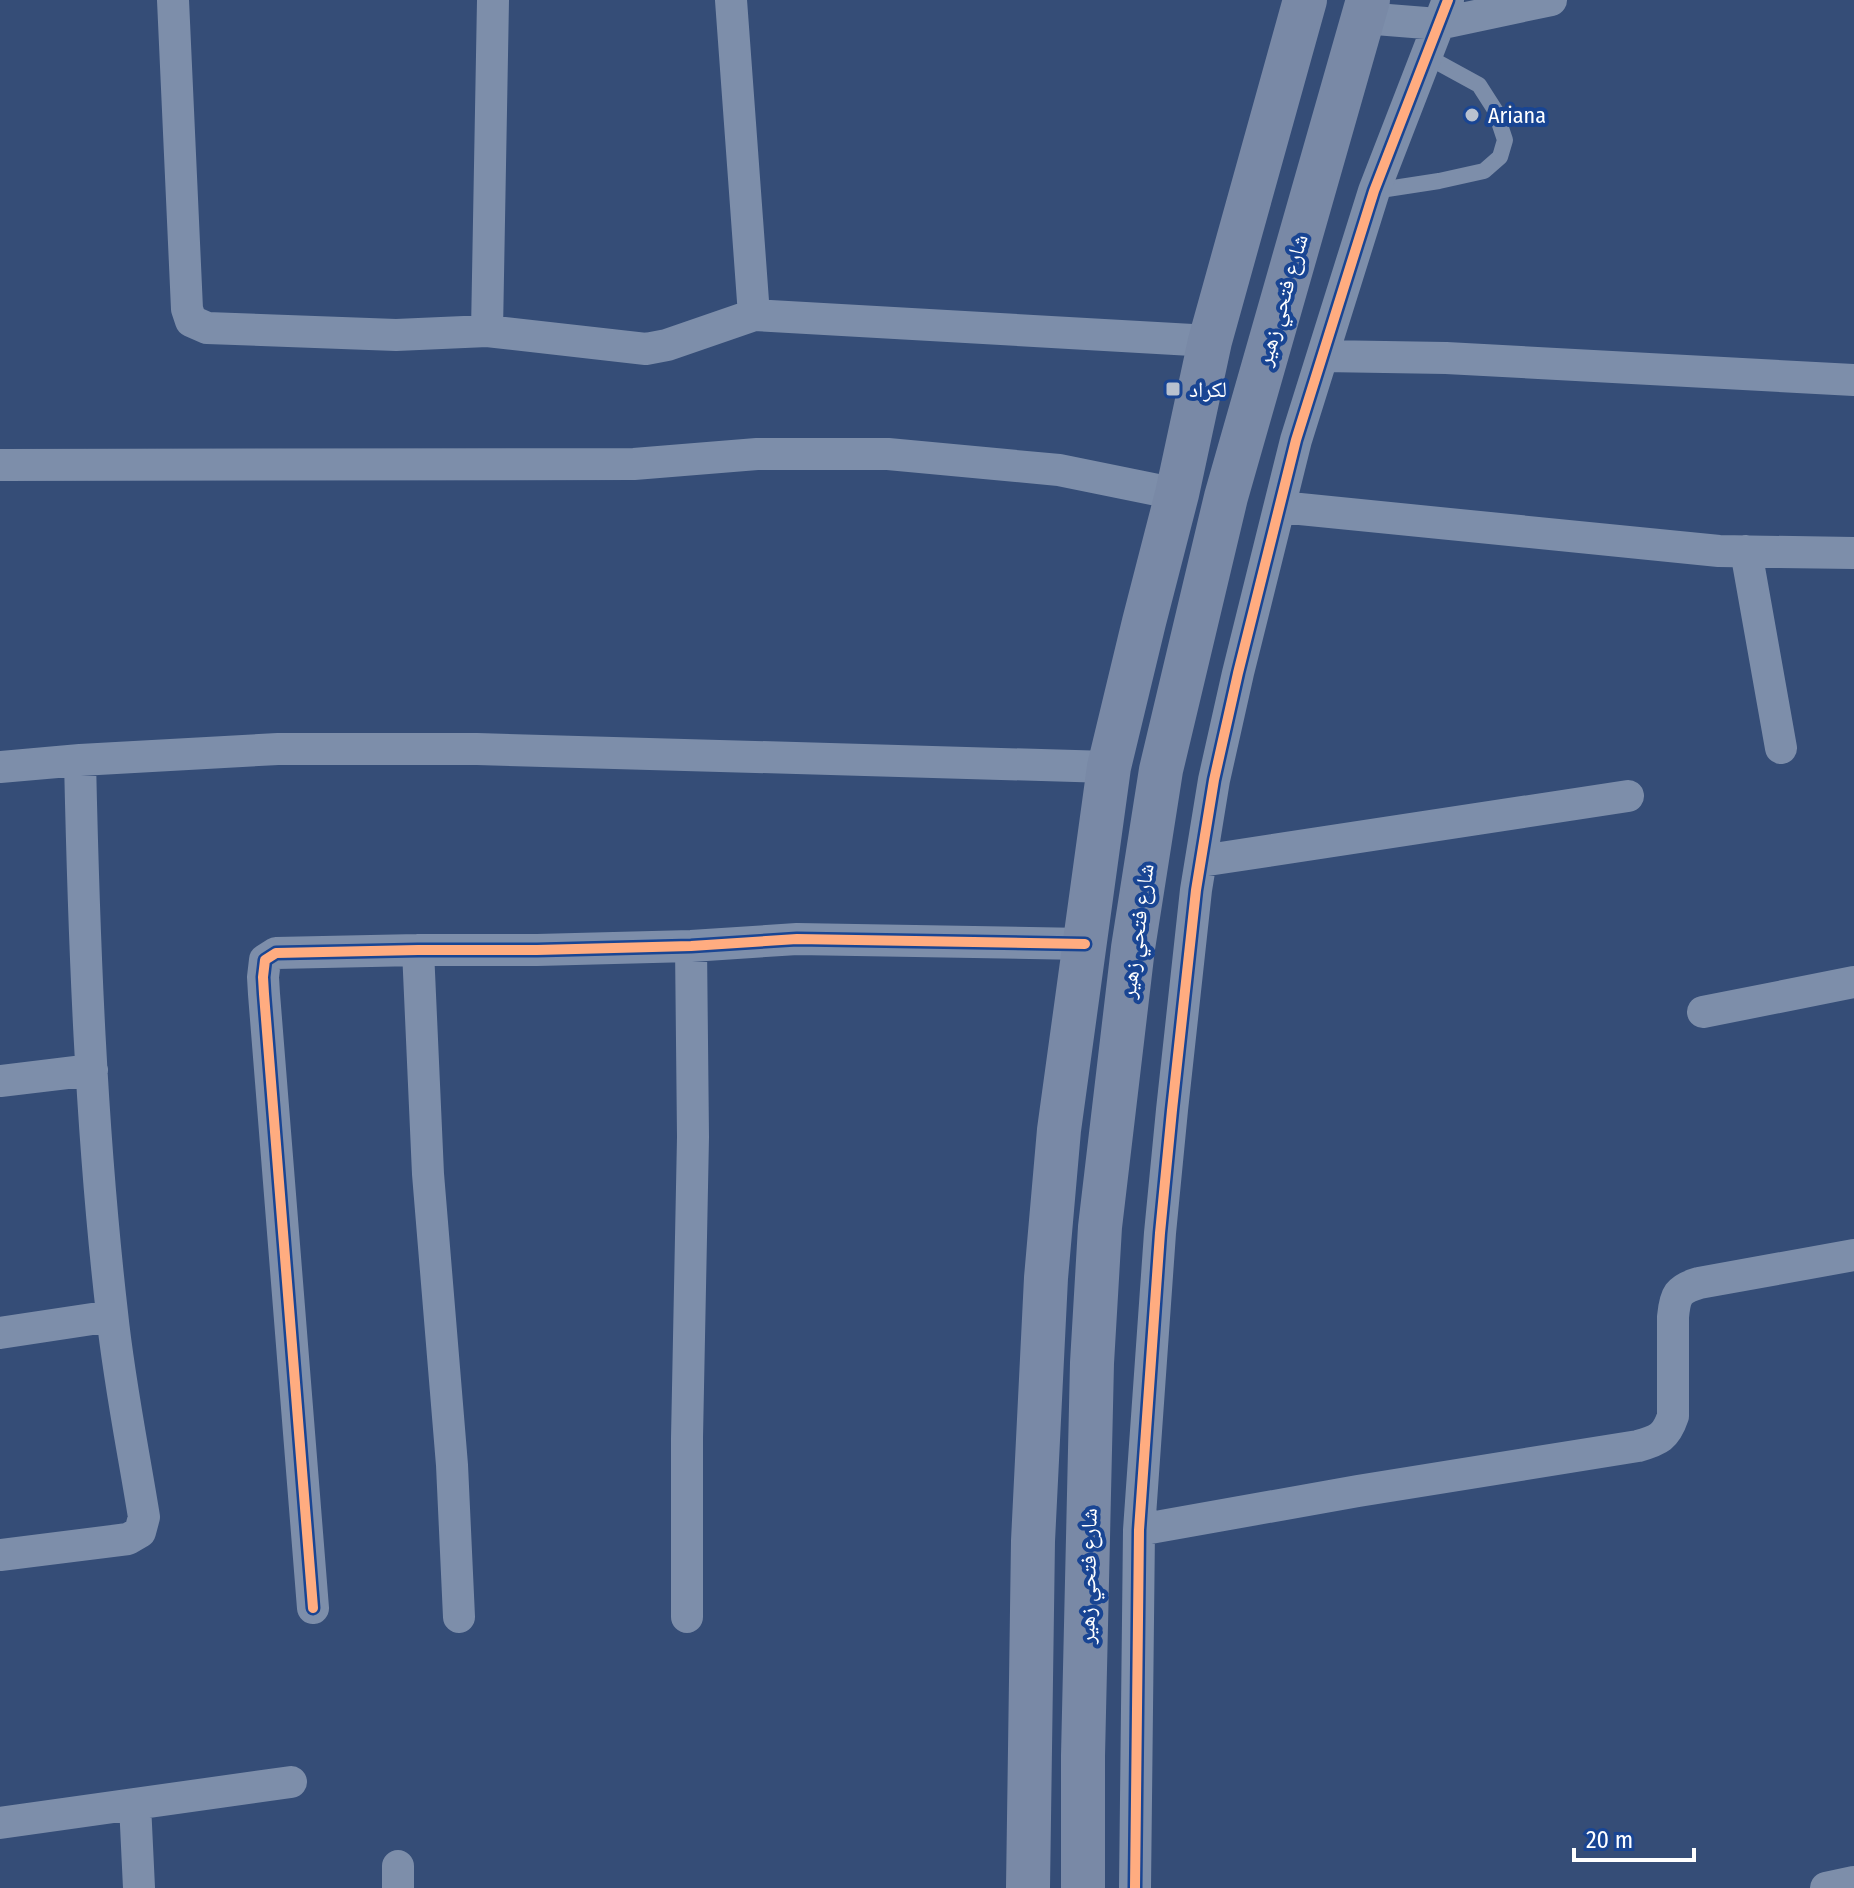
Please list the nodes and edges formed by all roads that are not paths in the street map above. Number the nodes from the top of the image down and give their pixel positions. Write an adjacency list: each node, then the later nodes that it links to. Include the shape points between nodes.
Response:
1 (173, 0): 11 (street, via 191,321 207,328 396,335)
2 (493, 0): 11 (street)
3 (731, 0): 10 (street)
4 (1305, 0): 12 (street)
5 (1551, 0): 7 (street)
6 (1365, 9): 7 (street); 46 (street, شارع فتحي زهير, via 1226,497 1161,770 1135,933 1100,1227 1093,1348)
7 (1443, 12): 8 (street)
8 (1426, 56): 9 (street); 9 (lane, via 1479,85 1505,140 1500,157 1484,171)
9 (1374, 191): 13 (street)
10 (754, 315): 11 (street, via 646,349); 12 (street)
11 (487, 331)
12 (1210, 341): 16 (street)
13 (1323, 356): 14 (street); 17 (street)
14 (1854, 380)
15 (0, 465): 16 (street, via 634,464 757,454 888,454 1059,470)
16 (1177, 494): 23 (street)
17 (1280, 507): 18 (street); 25 (street, via 1217,765)
18 (1746, 551): 19 (street); 20 (street)
19 (1854, 553)
20 (1781, 748)
21 (80, 760): 22 (street); 23 (street, via 278,749 477,749); 31 (street)
22 (0, 767)
23 (1109, 767): 26 (street)
24 (1628, 796): 25 (street)
25 (1201, 861): 36 (street, via 1170,1125)
26 (1085, 944): 27 (street, via 797,939); 45 (street, via 1059,1130 1046,1278 1033,1541)
27 (691, 946): 28 (street); 40 (street)
28 (418, 950): 38 (street, via 276,953 265,960); 39 (street)
29 (1854, 982): 30 (street)
30 (1703, 1012)
31 (92, 1070): 32 (street); 34 (street)
32 (0, 1081)
33 (1854, 1255): 36 (street, via 1699,1283 1678,1292 1673,1416 1669,1430 1655,1441)
34 (112, 1316): 35 (street); 37 (street, via 144,1517 140,1532 128,1539)
35 (0, 1333)
36 (1139, 1530): 47 (street)
37 (0, 1555)
38 (313, 1608)
39 (459, 1617)
40 (687, 1617)
41 (291, 1782): 42 (street)
42 (135, 1804): 43 (street); 44 (street)
43 (0, 1823)
44 (139, 1888)
45 (1028, 1888)
46 (1083, 1888)
47 (1135, 1888)

